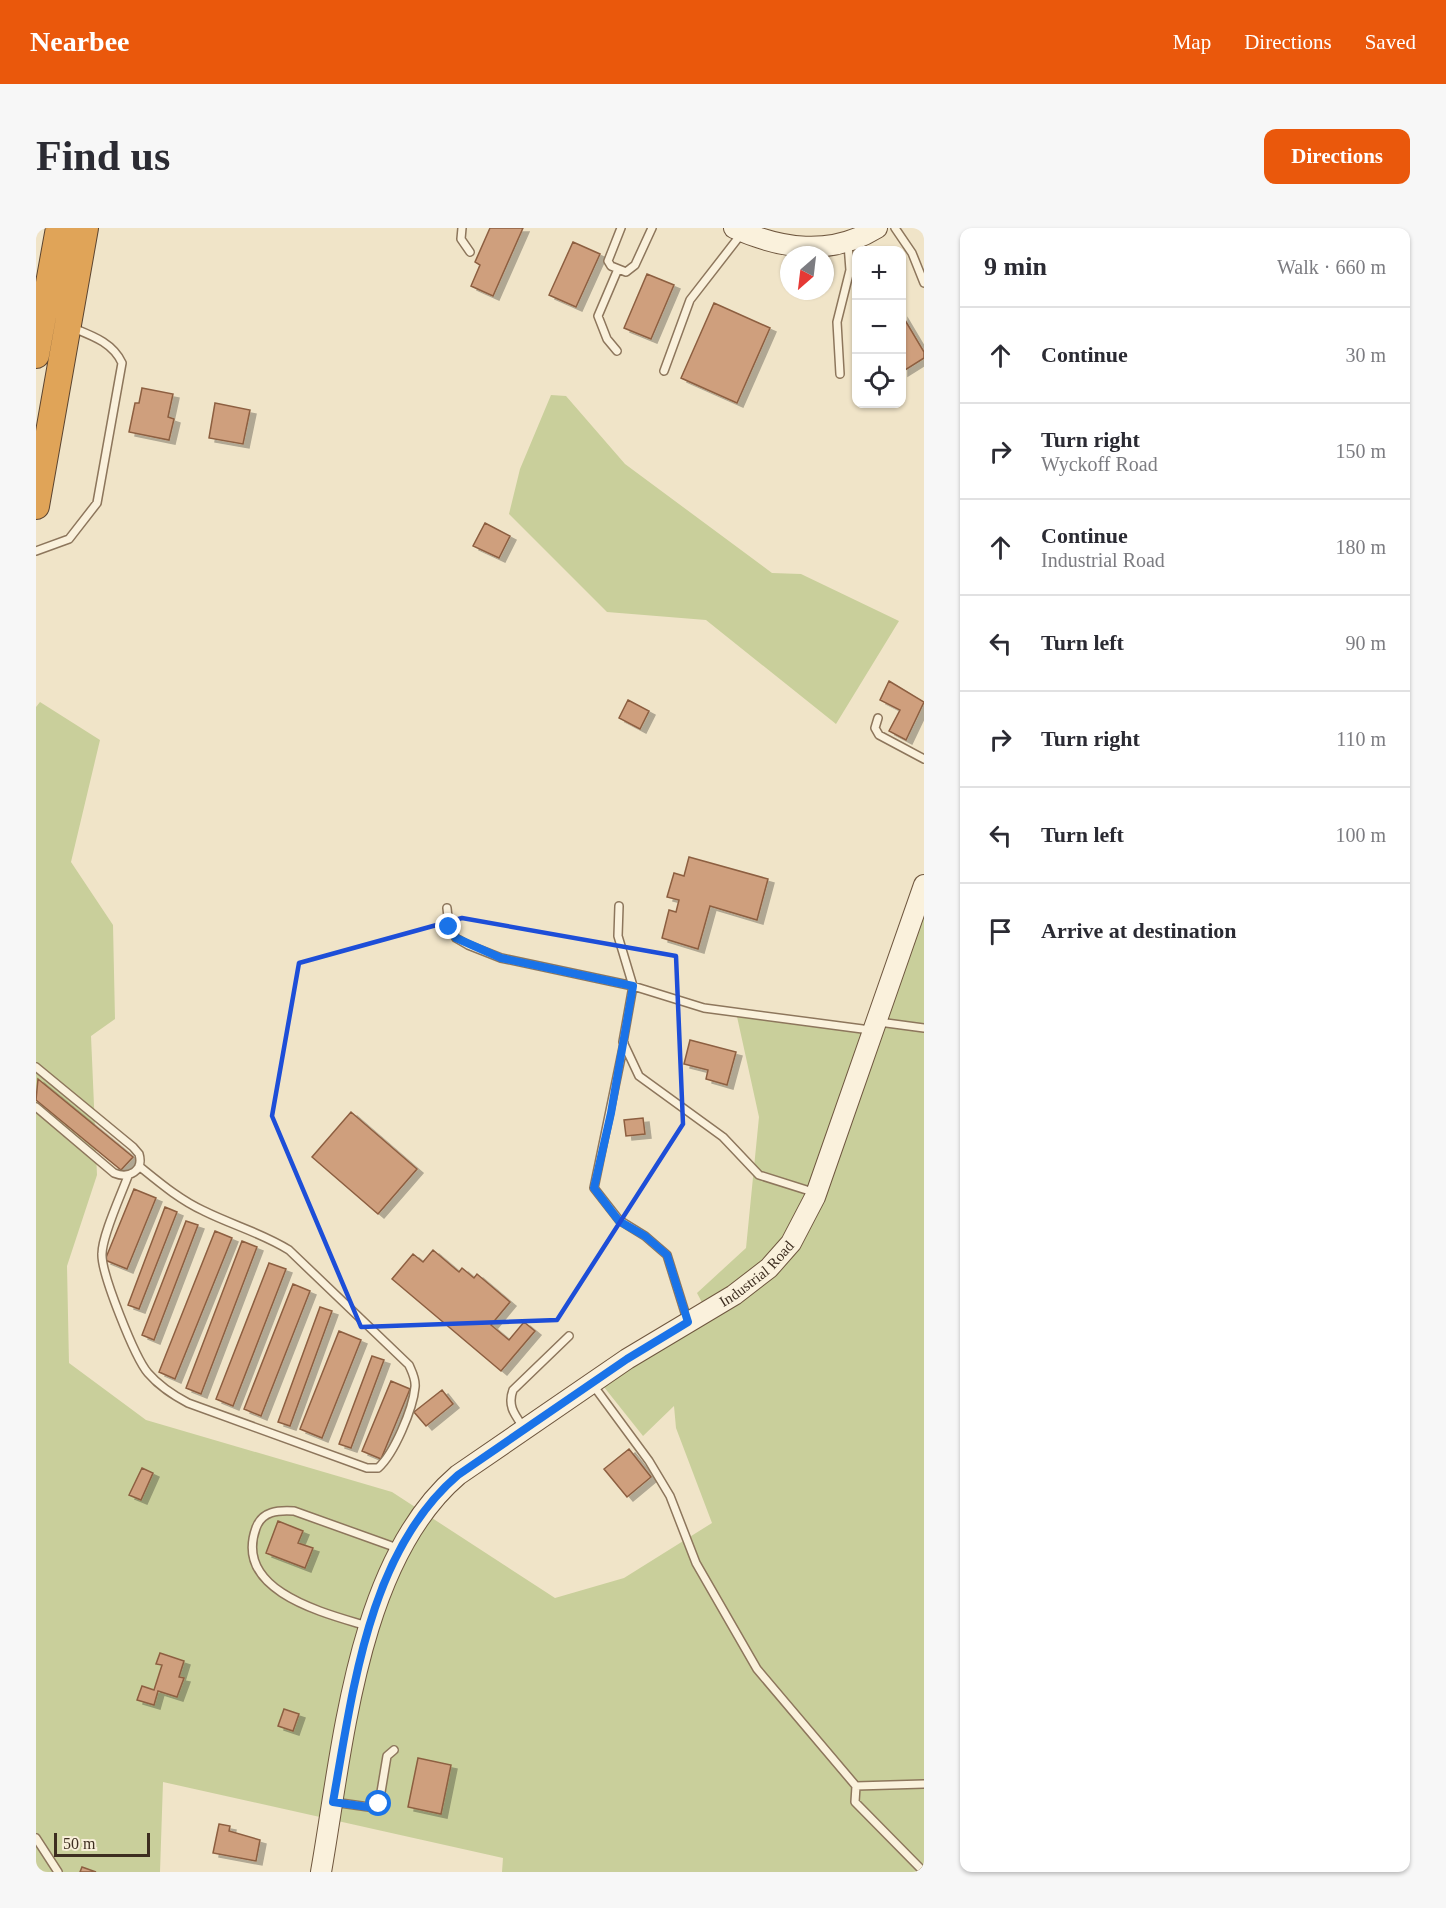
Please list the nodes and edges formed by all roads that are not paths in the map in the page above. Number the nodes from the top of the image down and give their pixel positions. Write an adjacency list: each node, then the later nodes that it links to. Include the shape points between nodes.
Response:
1 (59, 228): 15 (highway)
2 (85, 228): 13 (highway)
3 (462, 228): 10 (lane, via 461,239)
4 (621, 228): 11 (lane, via 608,261)
5 (652, 228): 11 (lane, via 635,265 626,272)
6 (877, 228): 9 (street)
7 (895, 228): 12 (lane, via 912,253)
8 (740, 229): 9 (street, via 765,241 796,247); 16 (lane, via 690,300)
9 (847, 242): 17 (lane, via 850,270 837,322)
10 (470, 252)
11 (618, 269): 14 (lane, via 598,316 607,339)
12 (924, 283)
13 (68, 326): 18 (highway); 19 (lane, via 105,343 118,353 122,363 98,503 69,539)
14 (617, 351)
15 (36, 355)
16 (664, 371)
17 (840, 374)
18 (36, 506)
19 (36, 550)
20 (878, 718): 21 (lane, via 875,728 879,735)
21 (924, 759)
22 (924, 885): 26 (street, Industrial Road)
23 (619, 906): 25 (lane, via 618,936)
24 (447, 909): 25 (lane, via 449,927 456,938 468,945 501,958)
25 (633, 986): 26 (lane, via 704,1008); 28 (lane)
26 (875, 1026): 27 (lane); 33 (street, Industrial Road)
27 (924, 1028)
28 (624, 1043): 33 (lane, via 639,1076 723,1137 759,1175); 34 (lane, via 594,1188 619,1221 667,1255)
29 (36, 1067): 31 (lane, via 133,1147 139,1154)
30 (36, 1107): 32 (lane, via 114,1173)
31 (139, 1167): 32 (lane); 32 (lane, via 204,1211 268,1237 289,1250 398,1352 415,1377 413,1396 387,1460 378,1468 367,1468 188,1403 165,1390 146,1371 113,1298 101,1252)
32 (128, 1176)
33 (817, 1193): 34 (street, Industrial Road, via 783,1254 734,1295)
34 (688, 1322): 36 (street, Industrial Road)
35 (569, 1336): 37 (lane, via 513,1390 509,1400 512,1411)
36 (591, 1383): 37 (street, Industrial Road); 42 (lane, via 636,1442 670,1496 696,1563 757,1669)
37 (524, 1428): 38 (street, Industrial Road, via 436,1494)
38 (400, 1549): 39 (street, Industrial Road); 39 (lane, via 294,1511 266,1514 257,1526 252,1542 253,1559 260,1576 294,1599)
39 (370, 1627): 43 (street, Industrial Road, via 355,1682)
40 (394, 1750): 43 (lane, via 387,1756 375,1808)
41 (924, 1784): 42 (lane)
42 (856, 1786): 47 (lane, via 855,1802)
43 (333, 1802): 46 (street, Industrial Road)
44 (36, 1838): 45 (lane)
45 (58, 1872)
46 (321, 1872)
47 (924, 1872)

